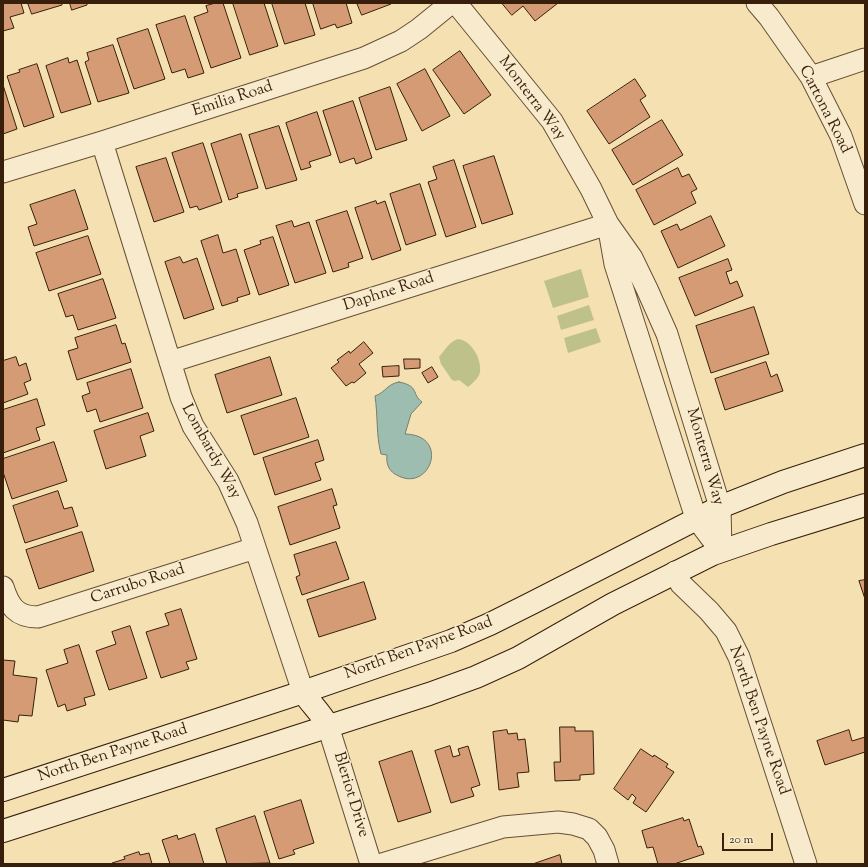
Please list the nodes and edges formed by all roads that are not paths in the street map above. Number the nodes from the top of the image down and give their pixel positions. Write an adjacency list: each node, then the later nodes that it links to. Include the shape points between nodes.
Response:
1 (451, 3): 6 (street, Emilia Road, via 419,30 370,56)
2 (456, 3): 9 (street, Monterra Way, via 552,121)
3 (757, 3): 5 (street, Cartona Road)
4 (865, 59): 5 (street)
5 (811, 77): 8 (street, Cartona Road, via 841,136)
6 (102, 142): 7 (street, Emilia Road); 10 (street, Lombardy Way)
7 (3, 172)
8 (865, 204)
9 (608, 224): 10 (street, Daphne Road); 13 (street, Monterra Way, via 632,258 667,334); 14 (street, Monterra Way, via 615,264)
10 (170, 362): 15 (street, Lombardy Way, via 187,413 238,500)
11 (865, 455): 13 (street, North Ben Payne Road, via 783,482)
12 (865, 505): 16 (street)
13 (720, 507): 14 (street, North Ben Payne Road); 16 (street, Monterra Way)
14 (696, 518): 16 (street, Monterra Way); 19 (street, North Ben Payne Road, via 490,624 451,641)
15 (255, 548): 18 (street, Carrubo Road, via 38,617 30,617 13,609); 19 (street, Lombardy Way)
16 (721, 551): 17 (street)
17 (675, 572): 20 (street, via 518,658 476,677); 26 (street, North Ben Payne Road, via 681,584 726,631 739,657)
18 (3, 587)
19 (303, 692): 20 (street); 21 (street, North Ben Payne Road)
20 (328, 726): 22 (street); 23 (street, Bleriot Drive)
21 (3, 790)
22 (3, 832)
23 (371, 864)
24 (382, 864): 25 (street, via 503,827 558,822 589,829 597,837)
25 (608, 864)
26 (806, 864)

